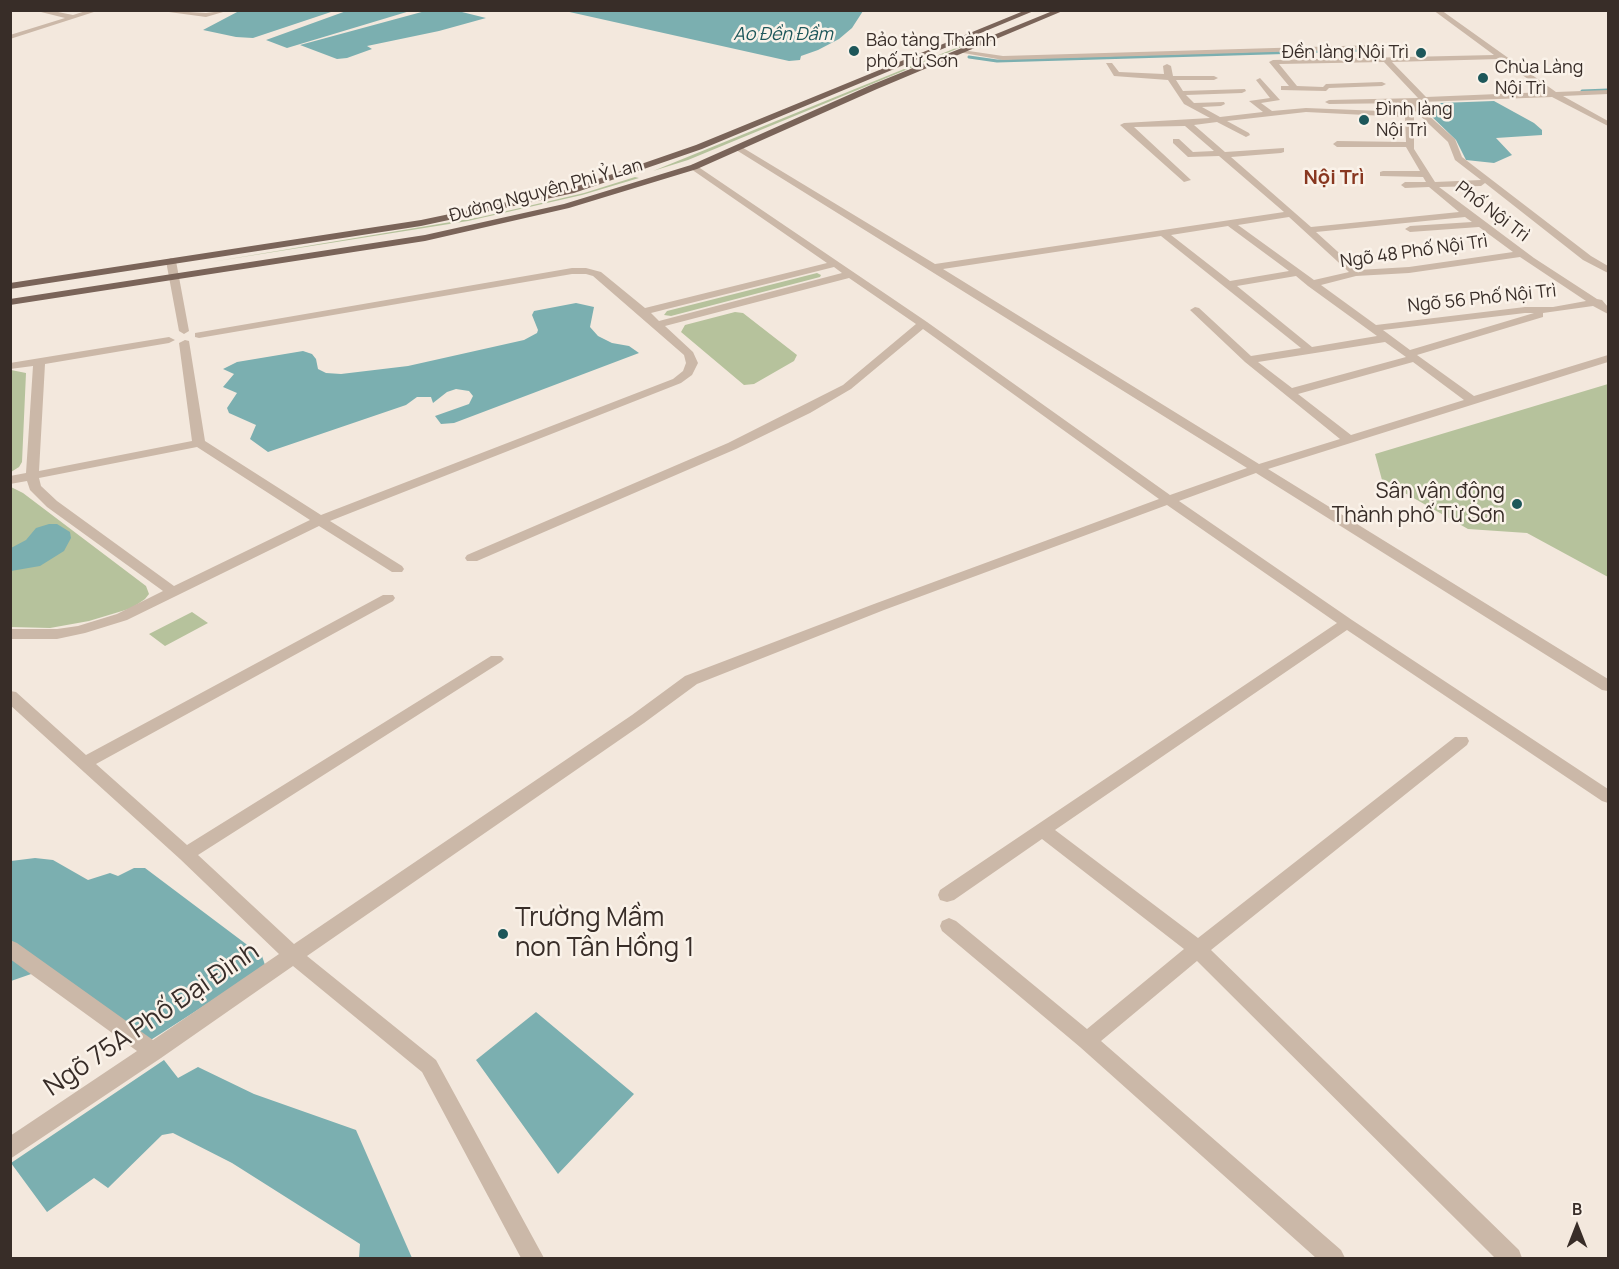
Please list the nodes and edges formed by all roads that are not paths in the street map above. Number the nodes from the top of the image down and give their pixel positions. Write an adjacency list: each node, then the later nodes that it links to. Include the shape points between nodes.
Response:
1 (157, 10): 2 (street, via 207,15)
2 (227, 10)
3 (1033, 10): 9 (main road, Đường Nguyên Phi Ỷ Lan)
4 (1062, 10): 11 (main road, Đường Nguyên Phi Ỷ Lan)
5 (1436, 10): 14 (street)
6 (38, 11): 8 (street)
7 (94, 11): 8 (street)
8 (74, 18): 10 (street)
9 (974, 34): 11 (main road); 57 (main road, Đường Nguyên Phi Ỷ Lan, via 699,147 571,191 429,222)
10 (10, 37)
11 (994, 39): 13 (main road, Đường Nguyên Phi Ỷ Lan)
12 (1373, 47): 13 (street, via 1003,58)
13 (963, 52): 39 (main road, Đường Nguyên Phi Ỷ Lan)
14 (1499, 57): 15 (street); 26 (street)
15 (1386, 60): 22 (street, via 1273,62); 29 (street)
16 (1109, 65): 18 (street, via 1117,74)
17 (1167, 66): 18 (street)
18 (1169, 77): 19 (street); 25 (street)
19 (1214, 78)
20 (1326, 84): 21 (street); 22 (street); 30 (street)
21 (1382, 84)
22 (1295, 88): 31 (street, via 1263,84 1276,100 1253,101)
23 (1242, 91): 25 (street)
24 (1608, 92): 26 (street)
25 (1180, 93): 28 (street)
26 (1555, 95): 29 (street); 34 (street)
27 (1221, 104): 28 (street)
28 (1192, 105): 32 (street)
29 (1416, 105): 30 (street); 30 (street, via 1357,114); 38 (street, Phố Nội Trì); 60 (street, via 1452,141 1458,158)
30 (1330, 106): 31 (street)
31 (1271, 114): 32 (street)
32 (1221, 120): 33 (street); 35 (street)
33 (1187, 123): 41 (street); 45 (street, via 1126,125)
34 (1608, 124)
35 (1246, 135)
36 (1176, 141): 41 (street, via 1191,155)
37 (1337, 144): 38 (street)
38 (1410, 145): 44 (street, Phố Nội Trì)
39 (737, 148): 42 (main road, Đường Nguyên Phi Ỷ Lan); 59 (street)
40 (1281, 150): 41 (street)
41 (1222, 154): 49 (street)
42 (694, 167): 58 (street); 64 (main road, Đường Nguyên Phi Ỷ Lan, via 566,207 476,228)
43 (1383, 174): 44 (street)
44 (1426, 174): 47 (street, Phố Nội Trì)
45 (1187, 180)
46 (1481, 183): 47 (street)
47 (1432, 184): 48 (street); 50 (street, Phố Nội Trì)
48 (1405, 185)
49 (1291, 214): 52 (street); 54 (street)
50 (1467, 214): 51 (street); 53 (street, Phố Nội Trì)
51 (1389, 220): 53 (street, via 1409,231); 54 (street)
52 (1228, 222): 55 (street); 61 (street)
53 (1480, 224): 56 (street, Phố Nội Trì)
54 (1309, 230): 62 (street)
55 (1162, 232): 59 (street); 66 (street)
56 (1521, 254): 62 (street, Ngõ 48 Phố Nội Trì, via 1409,270); 70 (street, Phố Nội Trì)
57 (171, 261): 64 (street); 67 (main road, Đường Nguyên Phi Ỷ Lan)
58 (835, 264): 63 (street); 74 (street)
59 (933, 267): 90 (street)
60 (1608, 270)
61 (1298, 273): 65 (street); 66 (street)
62 (1356, 273): 65 (street, Ngõ 48 Phố Nội Trì)
63 (851, 274): 75 (street); 76 (street)
64 (174, 276): 69 (main road, Đường Nguyên Phi Ỷ Lan); 78 (street)
65 (1312, 284): 77 (street)
66 (1227, 285): 80 (street)
67 (10, 286)
68 (1608, 301): 70 (street, Ngõ 56 Phố Nội Trì)
69 (10, 302)
70 (1593, 303): 72 (street, Ngõ 56 Phố Nội Trì); 73 (street, Phố Nội Trì)
71 (1196, 310): 83 (street)
72 (1553, 310): 77 (street, Ngõ 56 Phố Nội Trì); 81 (street)
73 (1608, 311)
74 (643, 312): 76 (street); 78 (street, via 597,274 579,270 199,335 196,339)
75 (923, 324): 93 (street); 95 (street, via 847,387 806,410)
76 (657, 325): 94 (street, via 689,354 692,363 688,373 677,381)
77 (1375, 328): 79 (street)
78 (184, 337): 84 (street, via 174,343 169,340); 89 (street)
79 (1387, 338): 80 (street); 81 (street)
80 (1311, 351): 83 (street)
81 (1412, 356): 86 (street); 87 (street)
82 (1608, 358): 87 (street, Ngõ 75A Phố Đại Đình)
83 (1249, 360): 86 (street)
84 (39, 362): 85 (street); 91 (street)
85 (10, 366)
86 (1288, 393): 88 (street)
87 (1473, 401): 88 (street, Ngõ 75A Phố Đại Đình)
88 (1349, 440): 90 (street, Ngõ 75A Phố Đại Đình)
89 (200, 443): 91 (street); 94 (street)
90 (1258, 469): 93 (street, Ngõ 75A Phố Đại Đình); 102 (street)
91 (32, 476): 92 (street); 97 (street, via 34,487 52,504)
92 (10, 480)
93 (1169, 500): 99 (street); 113 (street, Ngõ 75A Phố Đại Đình, via 691,680)
94 (320, 520): 96 (street); 97 (street)
95 (472, 558)
96 (397, 569)
97 (172, 592): 100 (street, via 122,617 80,630)
98 (388, 598): 105 (street)
99 (1347, 624): 106 (street); 107 (street)
100 (14, 636)
101 (496, 659): 108 (street)
102 (1608, 686)
103 (10, 696): 105 (street)
104 (1461, 741): 112 (street)
105 (85, 763): 108 (street)
106 (1608, 797)
107 (1043, 830): 109 (street); 112 (street)
108 (186, 854): 113 (street)
109 (947, 895)
110 (949, 926): 114 (street)
111 (10, 948): 115 (street)
112 (1198, 949): 114 (street); 119 (street)
113 (294, 956): 115 (street, Ngõ 75A Phố Đại Đình); 117 (street, via 429,1066)
114 (1087, 1041): 118 (street)
115 (154, 1052): 116 (street, Ngõ 75A Phố Đại Đình)
116 (10, 1149)
117 (533, 1258)
118 (1333, 1258)
119 (1511, 1258)

